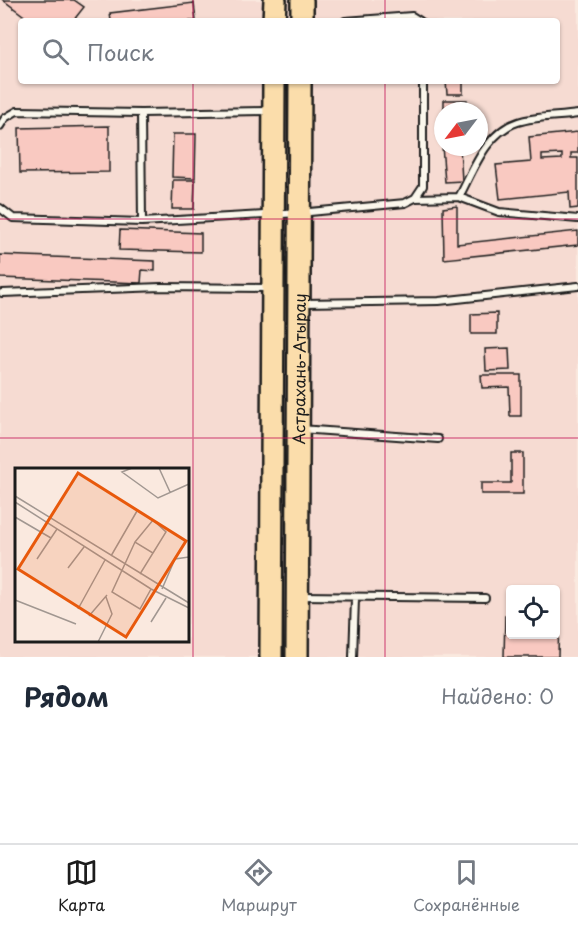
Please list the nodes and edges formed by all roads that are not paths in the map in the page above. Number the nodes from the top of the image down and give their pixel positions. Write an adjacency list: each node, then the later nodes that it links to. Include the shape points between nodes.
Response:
1 (275, 0): 3 (highway)
2 (302, 0): 4 (highway)
3 (274, 18)
4 (302, 18)
5 (385, 18): 6 (lane)
6 (415, 18)
7 (274, 84): 10 (highway, Астрахань-Атырау)
8 (300, 84): 17 (highway, Астрахань-Атырау)
9 (423, 84): 15 (lane, via 423,186)
10 (273, 111): 11 (lane); 18 (highway, Астрахань-Атырау)
11 (141, 113): 13 (lane, via 17,111); 20 (lane)
12 (578, 114): 14 (lane, via 518,122 507,128 484,150)
13 (0, 126)
14 (459, 197): 15 (lane); 19 (lane, via 499,212)
15 (415, 198): 17 (lane, via 405,203)
16 (0, 208): 20 (lane, via 13,218)
17 (299, 213): 18 (lane); 24 (highway, Астрахань-Атырау)
18 (271, 215): 20 (lane); 22 (highway, Астрахань-Атырау)
19 (578, 219)
20 (142, 222)
21 (578, 286): 24 (lane, via 439,301)
22 (272, 288): 23 (lane, via 161,287); 30 (highway, Астрахань-Атырау)
23 (2, 293)
24 (298, 303): 25 (highway, Астрахань-Атырау)
25 (297, 429): 26 (lane); 27 (highway, Астрахань-Атырау)
26 (438, 439)
27 (298, 596): 29 (lane); 31 (highway, Астрахань-Атырау)
28 (484, 598): 29 (lane)
29 (355, 599): 32 (lane)
30 (271, 657)
31 (297, 657)
32 (353, 657)

